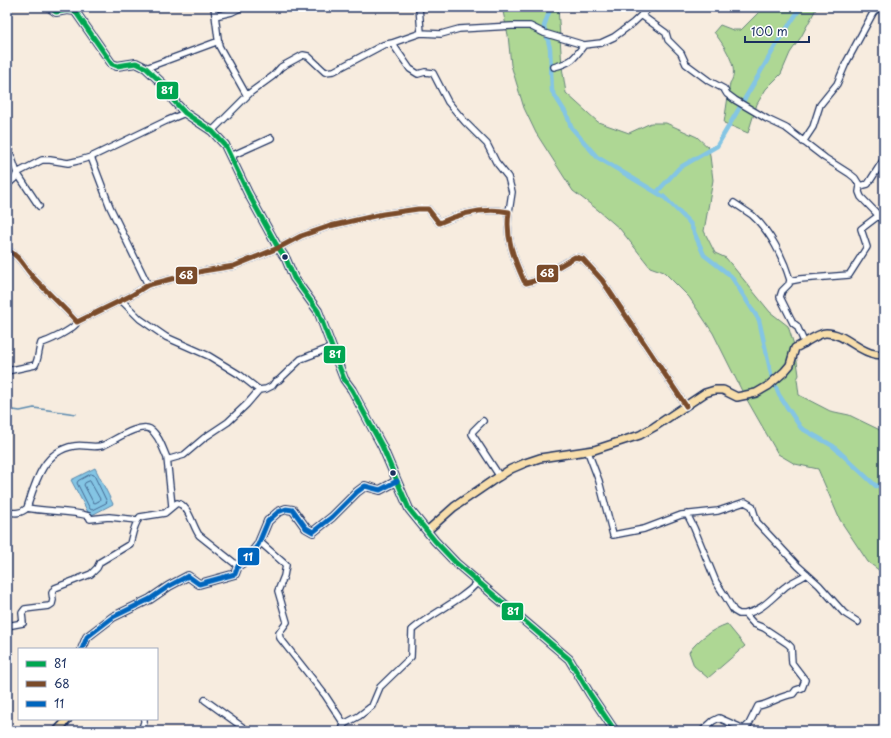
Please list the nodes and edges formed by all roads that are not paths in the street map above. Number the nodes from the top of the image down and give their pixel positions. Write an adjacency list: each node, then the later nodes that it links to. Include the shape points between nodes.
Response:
1 (49, 7): 14 (main road, via 56,12 75,12 112,64 117,66 136,63)
2 (214, 7): 8 (street)
3 (242, 7): 8 (street)
4 (419, 7): 9 (street)
5 (650, 7): 7 (street)
6 (879, 7): 19 (street, via 846,63 837,84 820,106 813,127)
7 (641, 15): 12 (street, via 601,43); 19 (street, via 666,33 668,40 681,53 686,64 724,89 727,94 786,128)
8 (215, 16): 10 (street)
9 (421, 33): 11 (street); 12 (street, via 441,34 459,30 530,26)
10 (219, 41): 14 (street); 15 (street, via 219,46)
11 (392, 44): 15 (street, via 382,45 334,71 325,72 308,56 303,55 281,67); 29 (street, via 410,69 418,74 433,73 448,102 487,144 496,162 508,177 512,192)
12 (584, 45): 13 (street, via 575,58)
13 (554, 67)
14 (146, 68): 16 (main road, via 164,85)
15 (247, 96): 17 (street)
16 (185, 113): 17 (main road); 22 (street)
17 (212, 132): 21 (main road, via 225,145)
18 (271, 138): 21 (street)
19 (803, 142): 26 (street, via 850,174)
20 (7, 146): 24 (street)
21 (230, 156): 32 (main road)
22 (91, 157): 24 (street, via 68,163 42,160); 35 (street, via 110,207)
23 (884, 159): 26 (street, via 868,184)
24 (17, 173): 25 (street); 28 (street)
25 (7, 185)
26 (860, 186): 30 (street, via 861,197)
27 (734, 203): 34 (street, via 752,215 761,225 776,246)
28 (39, 206)
29 (509, 212): 32 (street, via 466,212 439,223 428,209 397,212 330,226 301,236); 43 (street, via 509,239 524,281 534,281 575,257 584,258 610,292)
30 (878, 216): 31 (street); 34 (street, via 861,229 867,247 849,275)
31 (884, 221)
32 (278, 248): 35 (street, via 234,266); 39 (main road, via 294,278 318,311)
33 (7, 250): 37 (street, via 14,253 32,276)
34 (790, 281): 38 (street, via 780,297)
35 (148, 285): 36 (street)
36 (121, 300): 37 (street); 42 (street, via 140,319 166,337 209,356)
37 (76, 321): 41 (street, via 72,329 41,343 35,365)
38 (805, 344): 40 (main road, via 825,333 840,336 874,354); 43 (main road, via 795,348 790,364 784,372 756,393 737,397 723,390 715,390 705,393)
39 (332, 347): 42 (street, via 301,359 272,386); 48 (main road, via 344,379 382,446)
40 (884, 354)
41 (7, 371)
42 (259, 390): 46 (street, via 228,422 184,455)
43 (686, 406): 45 (main road, via 640,435)
44 (483, 421): 47 (street, via 472,434)
45 (588, 452): 47 (main road, via 540,458 511,469); 52 (street, via 600,481 613,534 644,529)
46 (168, 458): 49 (street); 50 (street, via 156,435 145,428 129,432 98,447 69,447 54,455 44,466 36,480)
47 (500, 477): 54 (main road, via 454,507)
48 (397, 481): 54 (main road, via 409,509); 55 (main road, via 380,490 365,486 313,532 306,528 293,510 278,512 268,521)
49 (172, 506): 53 (street, via 165,513 140,517); 56 (street, via 177,503 185,506 199,535)
50 (27, 508): 51 (street, via 23,512); 53 (street, via 86,515 90,519 109,517)
51 (7, 512)
52 (687, 514): 57 (street, via 718,511 745,502 752,506 757,522); 59 (street, via 716,582 734,611)
53 (138, 520): 61 (street, via 130,544 100,562 91,574 55,588 52,593 52,604 49,606 25,609 22,613 22,623)
54 (427, 531): 58 (main road, via 456,563)
55 (260, 542): 56 (main road); 66 (street, via 286,565 278,592 287,622 279,632 280,638 325,695)
56 (238, 566): 62 (main road, via 237,572 232,576 199,584 188,576 169,586 150,599 113,617 87,637)
57 (807, 574): 59 (street, via 785,587 754,612); 60 (street, via 844,614)
58 (478, 582): 66 (street, via 470,591 412,630 411,656 380,687 372,706); 71 (main road, via 569,659)
59 (745, 614): 72 (street, via 754,624 776,635 791,647 792,663 805,680 802,688 793,694 758,706 750,724 744,729 719,718)
60 (858, 622)
61 (7, 626)
62 (82, 648)
63 (205, 700): 69 (street)
64 (67, 720): 67 (main road)
65 (144, 720): 68 (street)
66 (344, 724): 70 (street)
67 (57, 731)
68 (141, 731)
69 (248, 731)
70 (342, 731)
71 (615, 731)
72 (702, 731)

